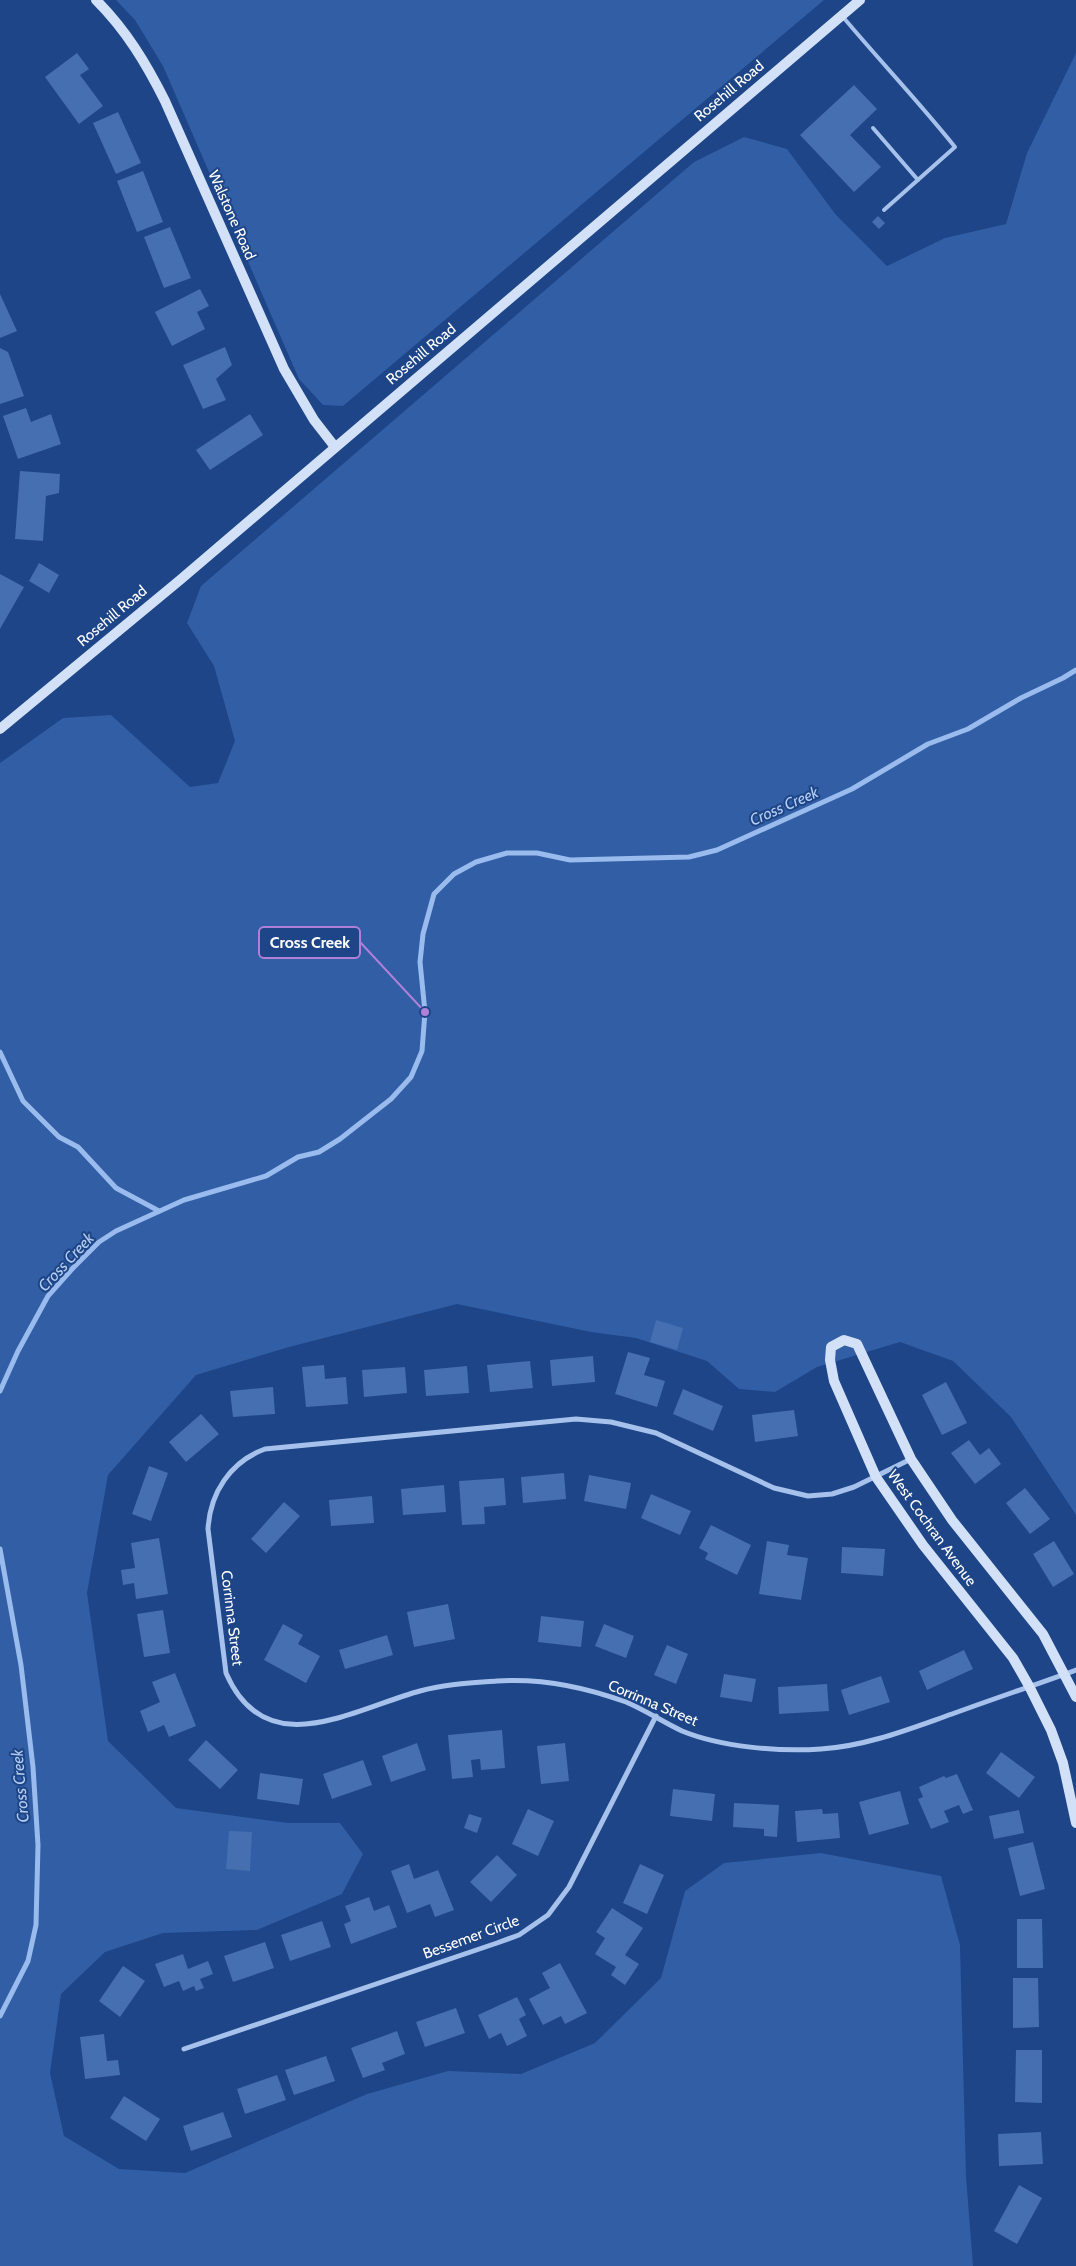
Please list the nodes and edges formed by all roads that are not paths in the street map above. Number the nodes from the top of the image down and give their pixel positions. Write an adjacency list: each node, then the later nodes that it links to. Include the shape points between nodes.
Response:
1 (96, 0): 7 (street, Walstone Road, via 131,40 145,62 284,370 314,420)
2 (860, 0): 3 (street, Rosehill Road)
3 (842, 15): 5 (lane, via 955,147); 7 (street, Rosehill Road)
4 (873, 128): 5 (lane)
5 (918, 180): 6 (lane)
6 (884, 210)
7 (335, 447): 8 (street, Rosehill Road)
8 (0, 729)
9 (911, 1459): 10 (street, Corrinna Street); 10 (street, West Cochran Avenue, via 857,1344 844,1340 831,1347 834,1381); 12 (street, West Cochran Avenue, via 952,1520 1043,1634)
10 (876, 1477): 13 (street, West Cochran Avenue, via 923,1545 1013,1658); 15 (street, Corrinna Street, via 832,1494 808,1496 785,1492 656,1433 611,1422 576,1419 265,1449 235,1467 215,1495 208,1529 223,1661 237,1693 263,1716 285,1724 308,1725 430,1688 536,1681 593,1691)
11 (1076, 1670): 12 (street, Corrinna Street)
12 (1064, 1674): 13 (street, Corrinna Street); 14 (street, West Cochran Avenue)
13 (1030, 1686): 15 (street, Corrinna Street, via 890,1736 856,1745 821,1749 748,1746 704,1738 682,1731); 16 (street, West Cochran Avenue, via 1063,1763)
14 (1076, 1697)
15 (656, 1716): 17 (street, Bessemer Circle, via 570,1887 548,1915 530,1929)
16 (1076, 1823)
17 (184, 2049)

